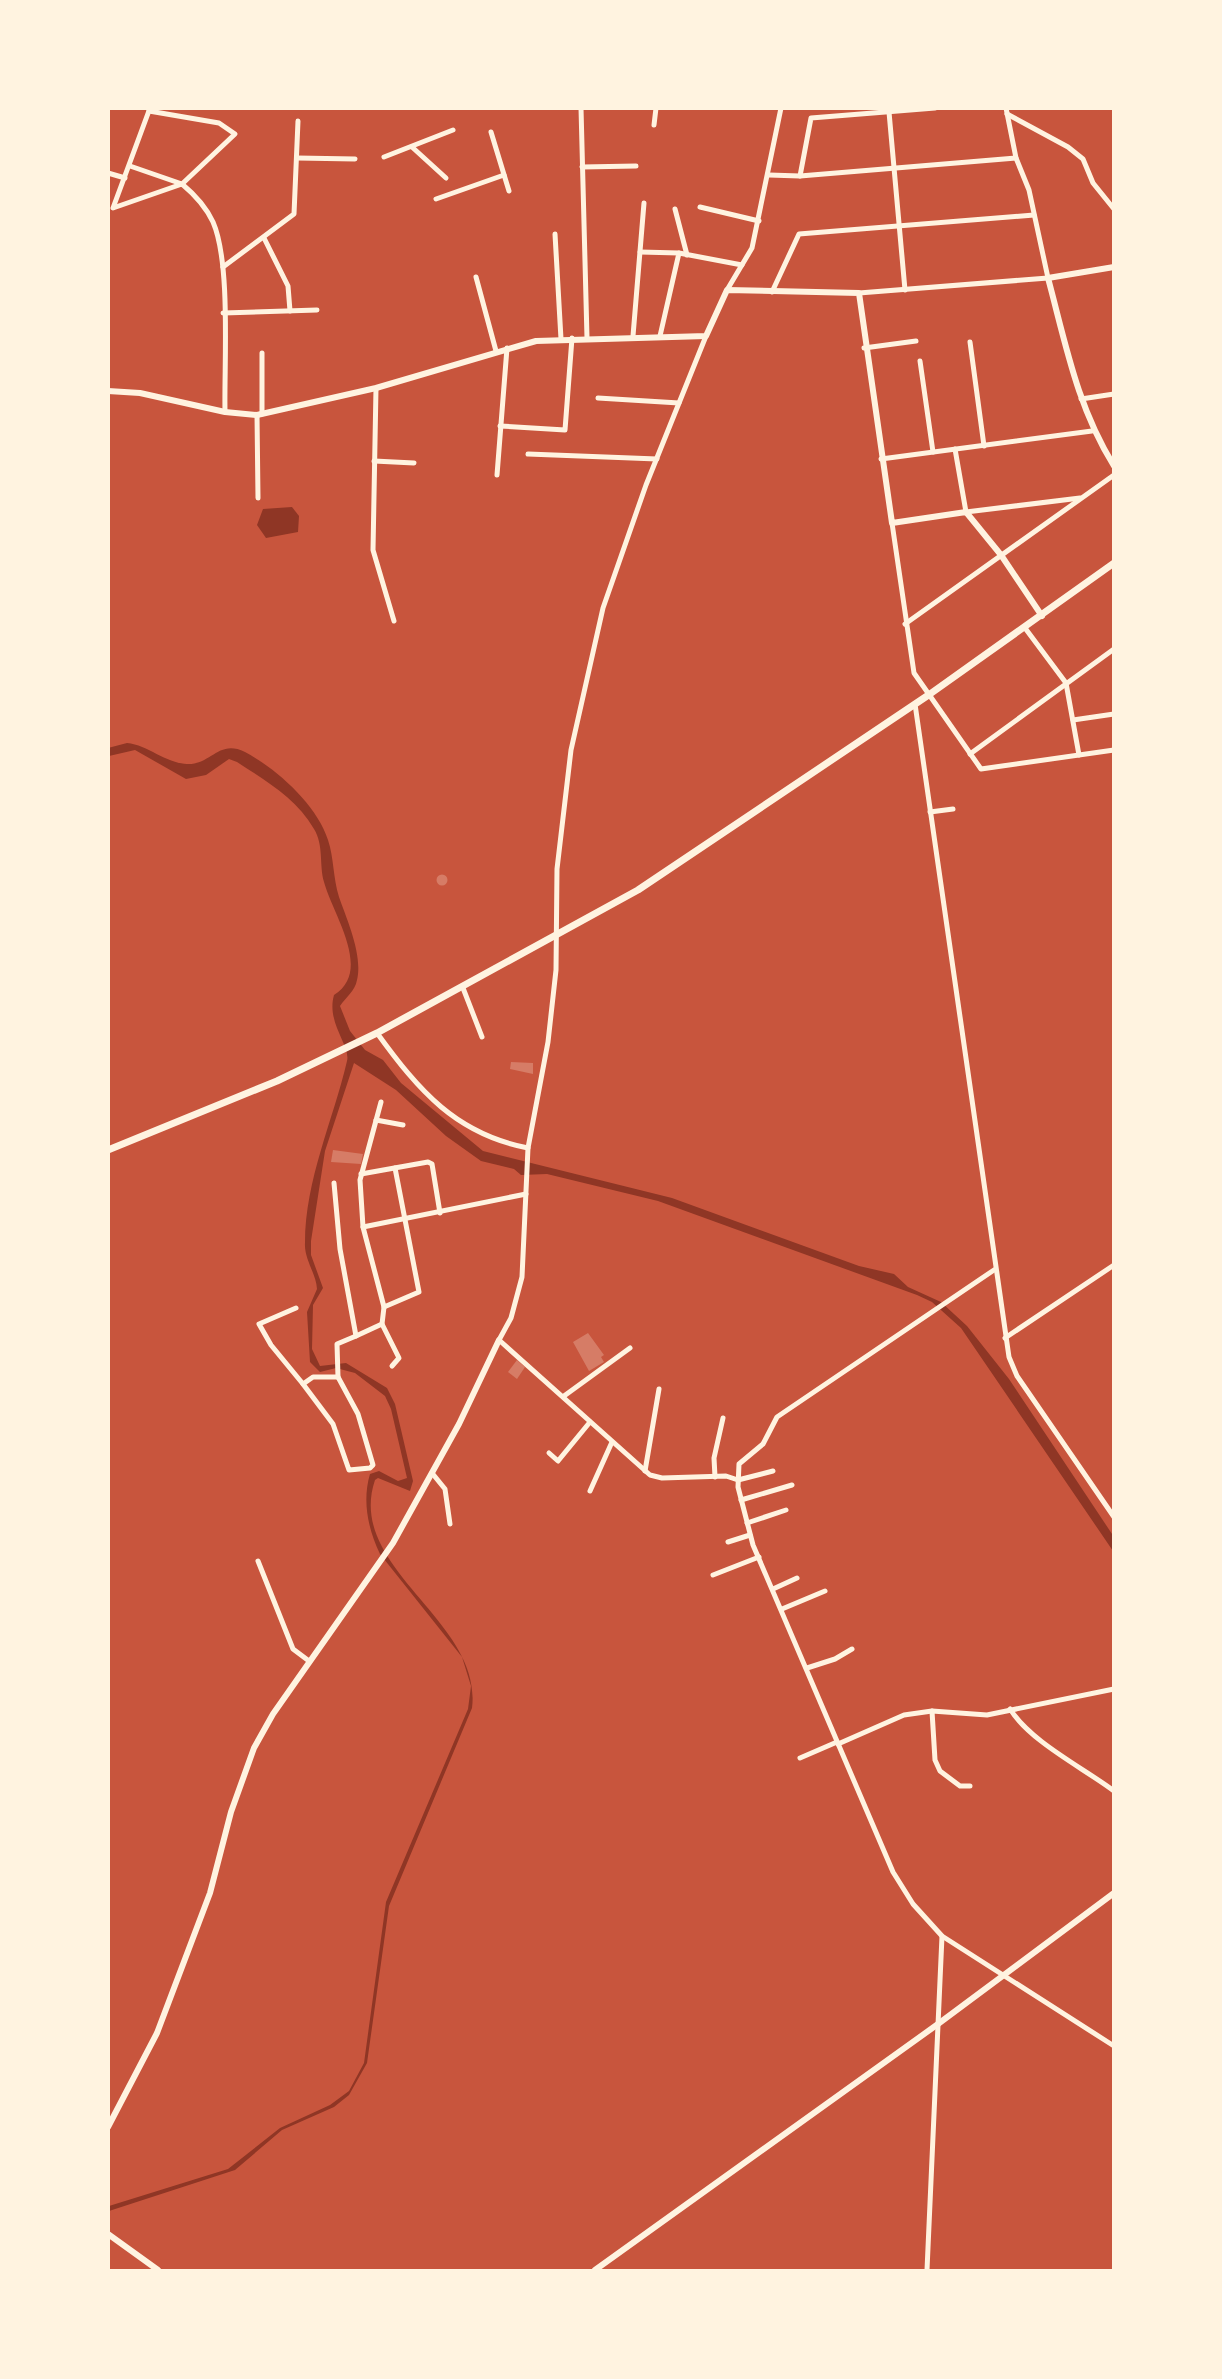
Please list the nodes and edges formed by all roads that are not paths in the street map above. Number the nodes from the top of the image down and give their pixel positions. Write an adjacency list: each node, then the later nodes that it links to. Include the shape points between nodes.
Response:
1 (581, 108): 19 (street)
2 (656, 108): 9 (street)
3 (781, 108): 22 (street)
4 (935, 108): 6 (street)
5 (150, 110): 17 (street); 27 (street, via 219,123 235,134)
6 (889, 110): 20 (street); 24 (street, via 811,118)
7 (1007, 111): 15 (street); 33 (street, via 1083,159 1093,183)
8 (298, 121): 14 (street)
9 (654, 125)
10 (453, 130): 12 (street)
11 (491, 132): 23 (street)
12 (412, 147): 13 (street); 26 (street)
13 (384, 157)
14 (298, 158): 16 (street); 39 (street, via 294,214)
15 (1016, 158): 20 (street); 35 (street)
16 (355, 159)
17 (131, 166): 25 (street); 27 (street)
18 (636, 166): 19 (street)
19 (582, 167): 59 (street)
20 (895, 168): 24 (street); 37 (street)
21 (108, 173): 25 (street)
22 (769, 174): 24 (street); 36 (street)
23 (504, 175): 28 (street); 29 (street)
24 (800, 176)
25 (125, 178): 34 (street)
26 (446, 178)
27 (182, 184): 34 (street); 44 (street, via 213,222)
28 (509, 191)
29 (436, 200)
30 (644, 203): 40 (street)
31 (700, 207): 36 (street)
32 (675, 209): 42 (street)
33 (1114, 209)
34 (111, 210)
35 (1034, 215): 37 (street); 47 (street)
36 (759, 221): 43 (street)
37 (899, 226): 49 (street); 50 (street, via 799,234)
38 (555, 234): 60 (street)
39 (264, 238): 44 (street); 53 (street, via 288,286)
40 (640, 252): 41 (street); 55 (street)
41 (679, 253): 42 (street); 56 (street)
42 (687, 255): 43 (street)
43 (743, 265): 48 (street)
44 (223, 267): 54 (street)
45 (1114, 267): 47 (street)
46 (476, 277): 65 (street)
47 (1048, 278): 49 (street); 72 (street)
48 (727, 290): 50 (street); 57 (street)
49 (905, 290): 51 (street)
50 (772, 292): 51 (street)
51 (859, 293): 64 (street)
52 (317, 310): 53 (street)
53 (290, 311): 54 (street)
54 (223, 313): 74 (street)
55 (633, 336): 56 (street); 59 (street)
56 (660, 336): 57 (street)
57 (706, 336): 73 (street)
58 (572, 338): 59 (street); 60 (street); 76 (street, via 565,430)
59 (587, 338)
60 (561, 339): 63 (street)
61 (916, 341): 64 (street)
62 (970, 342): 78 (street)
63 (507, 348): 65 (street); 76 (street)
64 (864, 348): 83 (street)
65 (496, 351): 68 (street)
66 (262, 353): 75 (street)
67 (920, 361): 80 (street)
68 (376, 388): 75 (street); 84 (street)
69 (108, 391): 74 (street, via 140,393)
70 (1114, 394): 72 (street)
71 (598, 398): 73 (street)
72 (1081, 399): 77 (street)
73 (680, 403): 82 (street)
74 (225, 412): 75 (street)
75 (260, 414): 89 (street)
76 (500, 426): 87 (street)
77 (1092, 431): 78 (street); 86 (street)
78 (984, 446): 79 (street)
79 (955, 449): 80 (street); 91 (street)
80 (933, 452): 83 (street)
81 (528, 454): 82 (street)
82 (657, 459): 110 (street, via 603,608 575,730 563,800)
83 (881, 459): 92 (street)
84 (374, 461): 85 (street); 96 (street, via 373,550)
85 (414, 463)
86 (1114, 466)
87 (497, 475)
88 (1114, 475): 90 (street)
89 (258, 498)
90 (1082, 498): 91 (street); 93 (street)
91 (966, 512): 92 (street); 93 (street)
92 (892, 523): 97 (street)
93 (1000, 555): 95 (street); 97 (street)
94 (1114, 563): 95 (main road)
95 (1042, 616): 98 (main road)
96 (394, 621)
97 (905, 624): 101 (street, via 914,673)
98 (1025, 628): 100 (street); 101 (main road)
99 (1114, 649): 100 (street)
100 (1066, 683): 104 (street); 106 (street)
101 (930, 694): 102 (main road); 106 (street)
102 (915, 704): 109 (street); 110 (main road, via 638,890)
103 (1114, 714): 104 (street)
104 (1073, 720): 107 (street)
105 (1114, 750): 107 (street)
106 (970, 754): 107 (street, via 981,769)
107 (1079, 755)
108 (953, 809): 109 (street)
109 (930, 812): 127 (street)
110 (554, 938): 111 (main road); 117 (street, via 556,970 548,1042)
111 (463, 988): 112 (main road); 113 (street)
112 (377, 1033): 117 (street, via 411,1078 468,1129); 118 (main road, via 208,1111)
113 (482, 1037)
114 (381, 1102): 115 (street)
115 (376, 1121): 116 (street); 120 (street)
116 (403, 1125)
117 (528, 1148): 122 (street)
118 (108, 1150)
119 (395, 1168): 120 (street); 123 (street, via 432,1164); 124 (street)
120 (361, 1174): 125 (street)
121 (334, 1183): 131 (street)
122 (526, 1194): 123 (street); 133 (street, via 521,1286)
123 (440, 1213): 124 (street)
124 (405, 1220): 125 (street); 128 (street, via 419,1292)
125 (363, 1227): 128 (street)
126 (1114, 1265): 132 (street)
127 (994, 1269): 132 (street); 148 (street, via 777,1417 763,1444 739,1464)
128 (384, 1307): 130 (street)
129 (296, 1308): 137 (street, via 259,1324)
130 (382, 1324): 131 (street); 135 (street, via 399,1359)
131 (356, 1336): 136 (street, via 337,1344)
132 (1006, 1338): 153 (street, via 1017,1376)
133 (499, 1340): 139 (street); 146 (street)
134 (630, 1348): 139 (street)
135 (392, 1366)
136 (340, 1374): 137 (street, via 313,1377); 137 (street, via 358,1414 373,1465 370,1468 349,1469 334,1424)
137 (303, 1384)
138 (659, 1389): 145 (street)
139 (564, 1396): 141 (street)
140 (723, 1418): 147 (street, via 714,1458)
141 (590, 1422): 142 (street); 143 (street, via 558,1461)
142 (612, 1442): 145 (street); 150 (street)
143 (549, 1453)
144 (773, 1471): 148 (street)
145 (645, 1472): 147 (street, via 662,1478)
146 (432, 1473): 155 (street, via 445,1489); 166 (street, via 393,1543)
147 (715, 1477): 148 (street)
148 (738, 1480): 151 (street)
149 (792, 1485): 151 (street)
150 (590, 1491)
151 (741, 1500): 154 (street)
152 (786, 1510): 154 (street)
153 (1114, 1517)
154 (747, 1523): 156 (street)
155 (450, 1524)
156 (751, 1535): 157 (street); 158 (street)
157 (728, 1542)
158 (759, 1557): 160 (street); 162 (street)
159 (258, 1561): 166 (street, via 293,1649)
160 (713, 1575)
161 (797, 1578): 162 (street)
162 (773, 1589): 164 (street)
163 (825, 1591): 164 (street)
164 (782, 1609): 167 (street)
165 (852, 1649): 167 (street)
166 (309, 1661): 180 (street, via 249,1760 210,1893 157,2033)
167 (807, 1668): 171 (street)
168 (1113, 1689): 169 (street)
169 (1010, 1709): 170 (street, via 987,1715); 174 (street, via 1034,1735)
170 (932, 1711): 171 (street, via 904,1715); 173 (street, via 935,1760 940,1771 960,1786)
171 (837, 1743): 172 (street); 176 (street, via 893,1871 913,1904)
172 (800, 1758)
173 (970, 1786)
174 (1114, 1791)
175 (1114, 1893): 177 (street)
176 (942, 1936): 177 (street); 178 (street)
177 (1004, 1975): 178 (street); 179 (street)
178 (938, 2024): 183 (street); 184 (street)
179 (1114, 2046)
180 (108, 2127)
181 (108, 2234): 182 (street)
182 (158, 2270)
183 (595, 2270)
184 (927, 2270)

